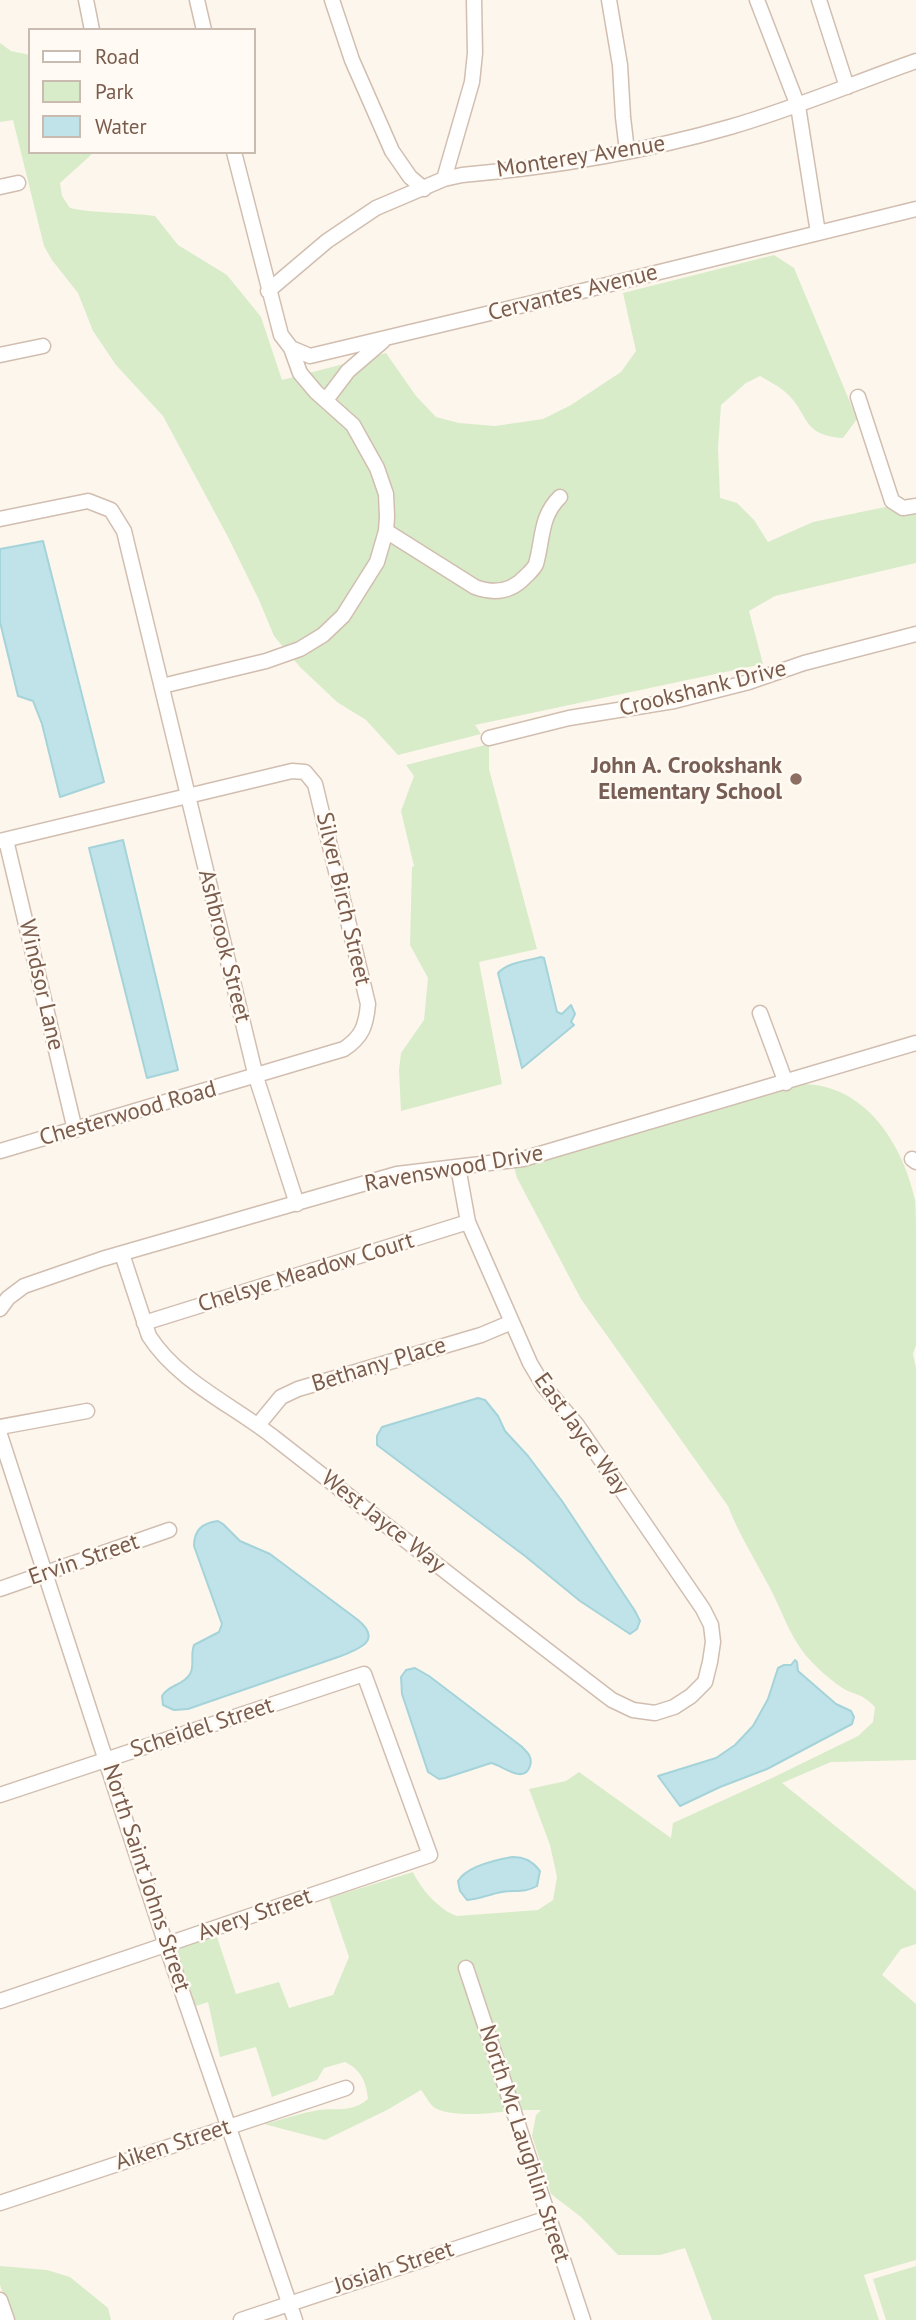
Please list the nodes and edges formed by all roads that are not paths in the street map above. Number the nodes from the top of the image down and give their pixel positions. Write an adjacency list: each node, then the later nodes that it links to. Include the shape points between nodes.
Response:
1 (86, 0): 8 (street)
2 (197, 0): 9 (street)
3 (332, 0): 18 (street, via 352,60 392,151)
4 (474, 0): 15 (street, via 472,82)
5 (609, 0): 13 (street)
6 (757, 0): 12 (street)
7 (819, 0): 11 (street)
8 (92, 28)
9 (204, 28)
10 (916, 61): 11 (street, Monterey Avenue)
11 (847, 87): 12 (street, Monterey Avenue)
12 (798, 106): 13 (street, Monterey Avenue); 20 (street)
13 (627, 151): 15 (street, Monterey Avenue)
14 (234, 154): 21 (street)
15 (444, 179): 18 (street, Monterey Avenue)
16 (18, 183): 17 (street)
17 (0, 187)
18 (424, 189): 21 (street, Monterey Avenue, via 353,222)
19 (916, 209): 20 (street, Cervantes Avenue)
20 (818, 233): 22 (street, Cervantes Avenue)
21 (268, 291): 24 (street, via 281,335)
22 (385, 339): 24 (street, Cervantes Avenue, via 315,356); 27 (street, via 348,371)
23 (43, 346): 25 (street)
24 (290, 348): 27 (street, via 300,373)
25 (0, 355)
26 (858, 397): 29 (street, via 889,496 900,507)
27 (326, 400): 31 (street, via 353,425 377,468 386,494)
28 (560, 497): 31 (street, via 540,532 535,566 517,586 499,591 475,587)
29 (916, 506)
30 (0, 519): 33 (street, Ashbrook Street, via 88,501 111,510 124,531)
31 (386, 531): 33 (street, via 377,562 343,616 323,635 286,655)
32 (916, 634): 34 (street, Crookshank Drive, via 674,701 569,718)
33 (162, 686): 35 (street, Ashbrook Street)
34 (489, 738)
35 (188, 796): 36 (street, Silver Birch Street); 39 (street, Ashbrook Street); 39 (street, Silver Birch Street, via 292,771 305,772 315,784 368,1004 366,1027 358,1040 344,1049)
36 (3, 841): 41 (street, Windsor Lane)
37 (760, 1013): 40 (street)
38 (916, 1043): 40 (street, Ravenswood Drive)
39 (256, 1077): 41 (street, Chesterwood Road); 44 (street, Ashbrook Street)
40 (786, 1083): 43 (street, Ravenswood Drive, via 523,1159)
41 (75, 1130): 42 (street, Chesterwood Road)
42 (0, 1151)
43 (458, 1167): 44 (street, Ravenswood Drive, via 397,1174); 45 (street, East Jayce Way)
44 (297, 1203): 46 (street, Ravenswood Drive)
45 (468, 1222): 48 (street, East Jayce Way); 49 (street, Chelsye Meadow Court)
46 (122, 1254): 47 (street, Ravenswood Drive, via 24,1286); 49 (street, West Jayce Way)
47 (0, 1309)
48 (512, 1322): 51 (street, Bethany Place, via 298,1389 281,1397); 57 (street, East Jayce Way, via 542,1385 577,1425 703,1609 713,1642 705,1682)
49 (144, 1323): 51 (street, West Jayce Way, via 157,1348 181,1373)
50 (87, 1411): 52 (street)
51 (258, 1425): 57 (street, West Jayce Way, via 612,1700 655,1713 674,1707)
52 (0, 1427)
53 (0, 1435): 55 (street, North Saint Johns Street)
54 (169, 1530): 55 (street, Ervin Street)
55 (45, 1574): 56 (street, Ervin Street); 58 (street, North Saint Johns Street)
56 (0, 1589)
57 (698, 1689)
58 (107, 1760): 59 (street, Scheidel Street); 60 (street, Scheidel Street, via 364,1674); 61 (street, North Saint Johns Street)
59 (0, 1795)
60 (430, 1855): 61 (street, Avery Street)
61 (166, 1945): 63 (street, Avery Street); 65 (street, North Saint Johns Street)
62 (466, 1968): 67 (street, North Mc Laughlin Street)
63 (0, 2001)
64 (346, 2088): 65 (street, Aiken Street)
65 (229, 2127): 66 (street, Aiken Street); 69 (street, North Saint Johns Street)
66 (0, 2203)
67 (548, 2218): 69 (street, Josiah Street); 73 (street, North Mc Laughlin Street)
68 (0, 2300): 70 (street)
69 (289, 2304): 71 (street, Josiah Street); 72 (street, North Saint Johns Street)
70 (7, 2320)
71 (241, 2320)
72 (295, 2320)
73 (583, 2320)

